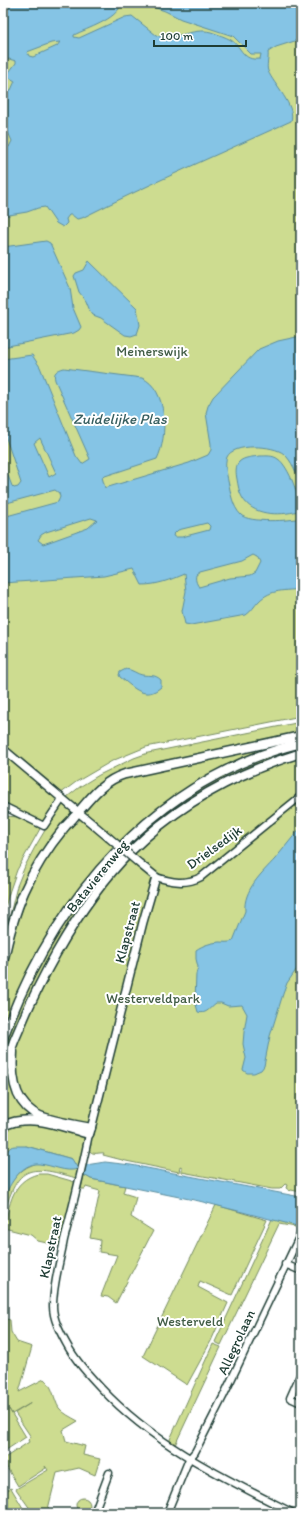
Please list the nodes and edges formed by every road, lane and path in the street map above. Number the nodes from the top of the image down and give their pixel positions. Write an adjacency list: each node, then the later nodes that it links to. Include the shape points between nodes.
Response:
1 (301, 736): 8 (main road, via 118,776 103,786)
2 (301, 743): 11 (main road, Batavierenweg, via 252,758 192,788 128,839 93,877 55,933 28,980)
3 (3, 750): 6 (street, Drielsedijk)
4 (301, 753): 12 (main road, Batavierenweg, via 260,767 215,789 176,814 133,849 67,935)
5 (301, 796): 9 (street, Drielsedijk, via 201,877 185,882)
6 (62, 799): 7 (street, via 44,826); 8 (street, Drielsedijk)
7 (3, 806)
8 (78, 812): 9 (street, Drielsedijk, bridge); 10 (main road, via 64,827 29,880 14,918)
9 (156, 877): 15 (street, Klapstraat)
10 (3, 963)
11 (3, 1038)
12 (13, 1043): 13 (main road, Batavierenweg); 15 (main road, via 13,1081 22,1102 40,1116)
13 (3, 1070)
14 (3, 1126): 15 (main road, via 31,1120)
15 (90, 1131): 21 (street, Klapstraat, via 58,1267 53,1306 56,1321 74,1357 109,1397 135,1421)
16 (301, 1233): 17 (street, Allegrolaan)
17 (285, 1264): 18 (street); 21 (street, Allegrolaan, via 223,1397 195,1452)
18 (301, 1271)
19 (301, 1373): 20 (street, via 290,1398)
20 (301, 1403)
21 (189, 1458): 24 (street, Allegrolaan); 25 (street, Klapstraat)
22 (109, 1473): 23 (street)
23 (94, 1513)
24 (167, 1513)
25 (293, 1513)

